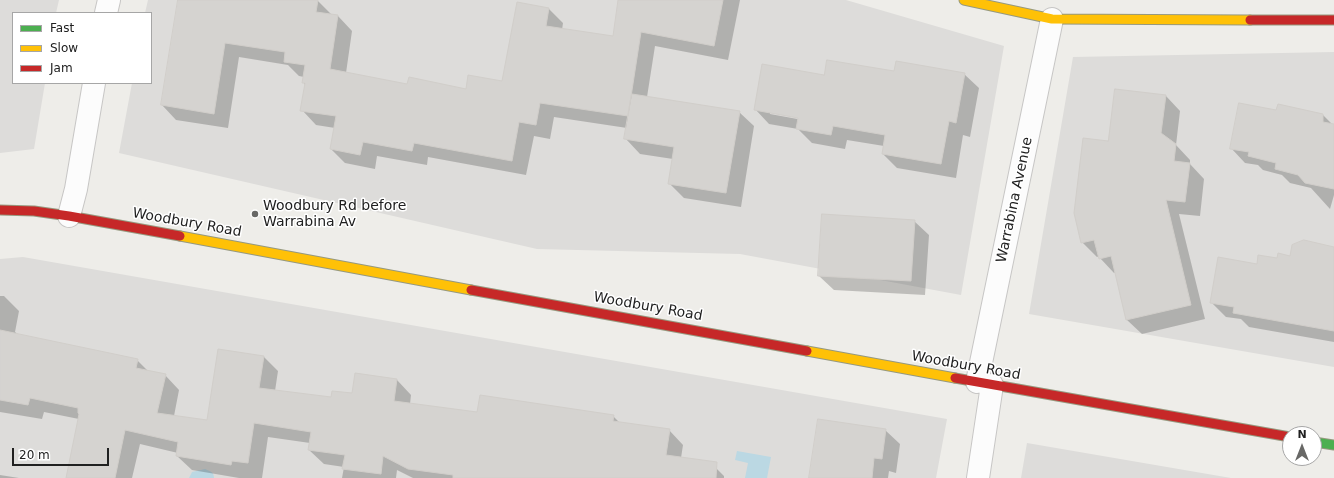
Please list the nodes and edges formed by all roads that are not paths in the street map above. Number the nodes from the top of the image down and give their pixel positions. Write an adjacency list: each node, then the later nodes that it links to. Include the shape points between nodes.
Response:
1 (109, 0): 3 (street)
2 (964, 0): 4 (street)
3 (106, 12)
4 (1052, 19): 5 (street); 9 (street, Warrabina Avenue)
5 (1334, 20)
6 (94, 84): 8 (street)
7 (0, 210): 8 (street, Woodbury Road)
8 (69, 216): 9 (street, Woodbury Road)
9 (985, 383): 10 (street, Woodbury Road); 13 (street, Warrabina Avenue)
10 (1282, 437)
11 (1322, 443): 12 (street)
12 (1334, 445)
13 (978, 478)

